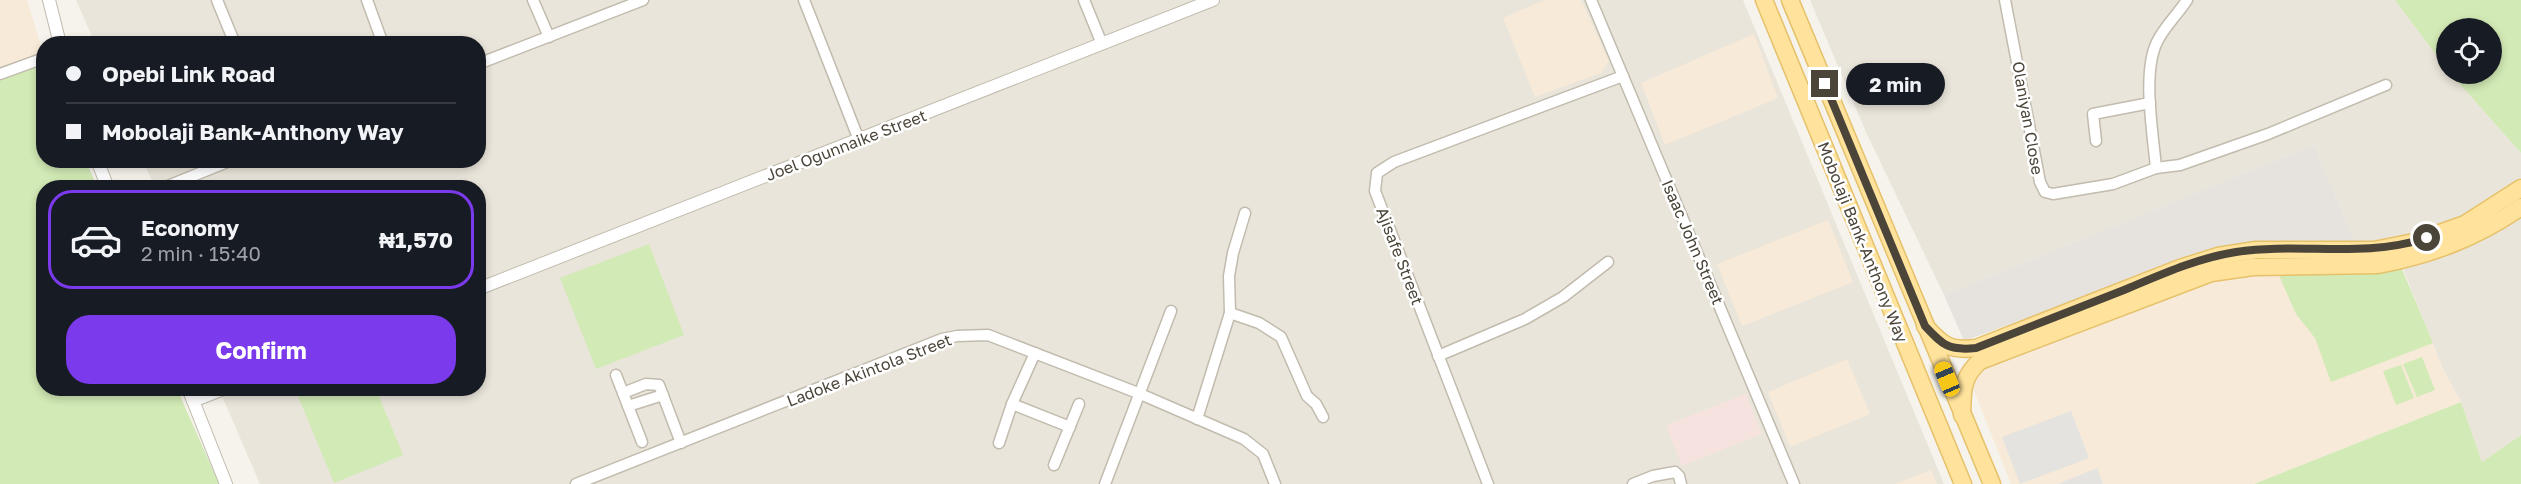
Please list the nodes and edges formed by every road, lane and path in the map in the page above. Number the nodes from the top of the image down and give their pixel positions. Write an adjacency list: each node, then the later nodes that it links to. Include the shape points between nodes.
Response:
1 (49, 0): 14 (street)
2 (217, 0): 15 (street)
3 (367, 0): 16 (street)
4 (533, 0): 17 (street)
5 (643, 0): 17 (street)
6 (804, 0): 25 (street)
7 (1084, 0): 18 (street)
8 (1213, 0): 18 (street, Joel Ogunnaike Street)
9 (1591, 0): 22 (street, Isaac John Street)
10 (1764, 0): 67 (main road, Mobolaji Bank-Anthony Way)
11 (1790, 0): 38 (main road, Mobolaji Bank-Anthony Way)
12 (2005, 0): 28 (street, Olaniyan Close, via 2042,189 2053,194 2113,184)
13 (2187, 0): 24 (street, via 2157,40 2150,66)
14 (58, 36)
15 (232, 36)
16 (380, 36)
17 (549, 37): 20 (street)
18 (1102, 44): 25 (street, Joel Ogunnaike Street)
19 (36, 61): 21 (street)
20 (486, 61)
21 (0, 74)
22 (1623, 76): 40 (street, Ajisafe Street, via 1394,162 1377,173 1375,191); 66 (street, Isaac John Street)
23 (2386, 85): 28 (street, Olaniyan Close, via 2268,134 2180,165)
24 (2150, 104): 26 (street, via 2093,114); 28 (street)
25 (859, 140): 35 (street, Joel Ogunnaike Street)
26 (2096, 141)
27 (212, 168): 29 (street)
28 (2156, 168)
29 (183, 180)
30 (2521, 188): 33 (main road)
31 (2521, 207): 33 (main road)
32 (1245, 213): 37 (street, via 1229,276)
33 (2497, 214): 38 (main road, via 2394,248 2256,250 2218,256 2180,267 1976,348 1958,350 1943,345); 51 (main road, via 2450,246 2400,261 2378,265 2231,268 2189,279 1980,361 1969,371 1963,387)
34 (1608, 262): 40 (street, via 1563,297 1526,319)
35 (486, 286)
36 (1171, 310): 43 (street)
37 (1230, 313): 52 (street, via 1265,326 1281,337 1307,396); 53 (street)
38 (1925, 326): 51 (main road, Mobolaji Bank-Anthony Way)
39 (1035, 353): 43 (street, Ladoke Akintola Street); 48 (street); 56 (street, Ladoke Akintola Street, via 988,335 942,339)
40 (1438, 356): 63 (street, Ajisafe Street)
41 (616, 375): 42 (street)
42 (623, 393): 44 (street, via 653,383); 50 (street)
43 (1138, 393): 53 (street, Ladoke Akintola Street); 61 (street)
44 (663, 395): 50 (street); 56 (street)
45 (191, 396): 47 (street)
46 (206, 396): 47 (street)
47 (193, 401): 59 (street)
48 (1012, 404): 54 (street); 57 (street)
49 (1079, 404): 54 (street)
50 (628, 406): 55 (street)
51 (1962, 415): 68 (main road, Mobolaji Bank-Anthony Way)
52 (1323, 417)
53 (1197, 419): 62 (street, Ladoke Akintola Street, via 1255,446 1263,454)
54 (1070, 427): 58 (street)
55 (642, 442)
56 (681, 443): 60 (street, Ladoke Akintola Street)
57 (999, 443)
58 (1054, 465)
59 (226, 484)
60 (576, 484)
61 (1105, 484)
62 (1275, 484)
63 (1488, 484)
64 (1634, 484): 65 (street, via 1675,472)
65 (1681, 484)
66 (1794, 484)
67 (1964, 484)
68 (1992, 484)

